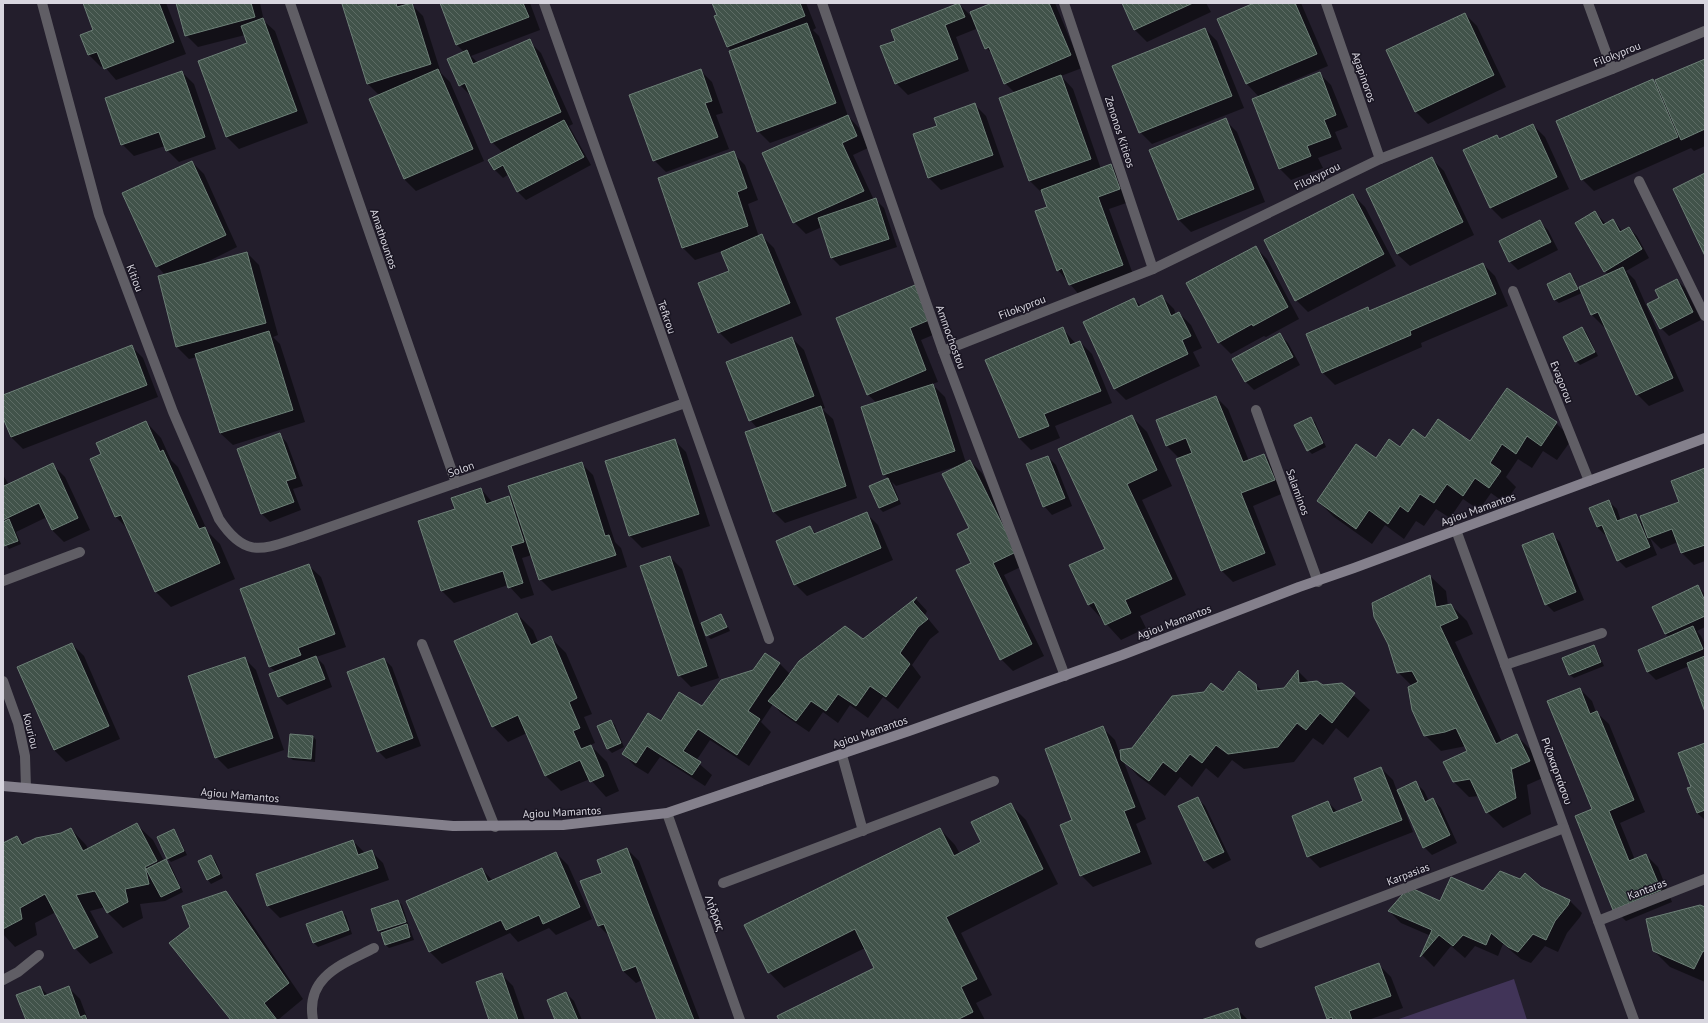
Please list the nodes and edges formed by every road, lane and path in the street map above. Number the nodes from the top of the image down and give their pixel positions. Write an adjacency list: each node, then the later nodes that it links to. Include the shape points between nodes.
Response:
1 (42, 3): 22 (street, Kitiou, via 99,216 173,412 219,519 229,534)
2 (290, 3): 20 (street, Amathountos)
3 (544, 3): 16 (street, Tefkrou)
4 (822, 3): 15 (street, Ammochostou)
5 (1064, 3): 12 (street, Zenonos Kitieos)
6 (1326, 3): 10 (street, Agapinoros)
7 (1588, 3): 9 (street)
8 (1705, 31): 9 (street, Filokyprou)
9 (1612, 69): 10 (street, Filokyprou)
10 (1380, 159): 12 (street, Filokyprou)
11 (1639, 181): 14 (street)
12 (1153, 269): 15 (street, Filokyprou)
13 (1513, 292): 19 (street, Evagorou)
14 (1705, 316)
15 (942, 351): 30 (street, Ammochostou)
16 (685, 403): 20 (street, Solon); 27 (street, Tefkrou)
17 (1256, 410): 25 (street, Salaminos)
18 (1705, 438): 19 (street, Agiou Mamantos)
19 (1589, 481): 21 (street, Agiou Mamantos)
20 (456, 483): 22 (street, Solon, via 269,547)
21 (1456, 530): 25 (street, Agiou Mamantos); 29 (street, Ριζοκαρπάσου)
22 (244, 546)
23 (80, 552): 24 (street)
24 (3, 581)
25 (1318, 582): 30 (street, Agiou Mamantos)
26 (1602, 633): 29 (street)
27 (769, 639)
28 (422, 644): 37 (street)
29 (1505, 665): 38 (street, Ριζοκαρπάσου)
30 (1065, 676): 32 (street, Agiou Mamantos)
31 (3, 682): 35 (street, Kouriou, via 18,723 25,756)
32 (842, 755): 36 (street, Agiou Mamantos); 39 (street)
33 (994, 782): 39 (street)
34 (3, 786): 35 (street, Agiou Mamantos)
35 (26, 788): 37 (street, Agiou Mamantos, via 453,826)
36 (667, 813): 37 (street, Agiou Mamantos, via 570,825); 48 (street, Λήδρας)
37 (495, 827)
38 (1564, 828): 42 (street, Ριζοκαρπάσου); 43 (street, Karpasias)
39 (863, 831): 41 (street)
40 (1705, 879): 42 (street, Kantaras)
41 (723, 883)
42 (1598, 921): 49 (street, Ριζοκαρπάσου)
43 (1260, 943)
44 (374, 948): 47 (street, via 342,964 323,978 313,998)
45 (39, 955): 46 (street)
46 (3, 980)
47 (313, 1020)
48 (740, 1020)
49 (1634, 1020)

